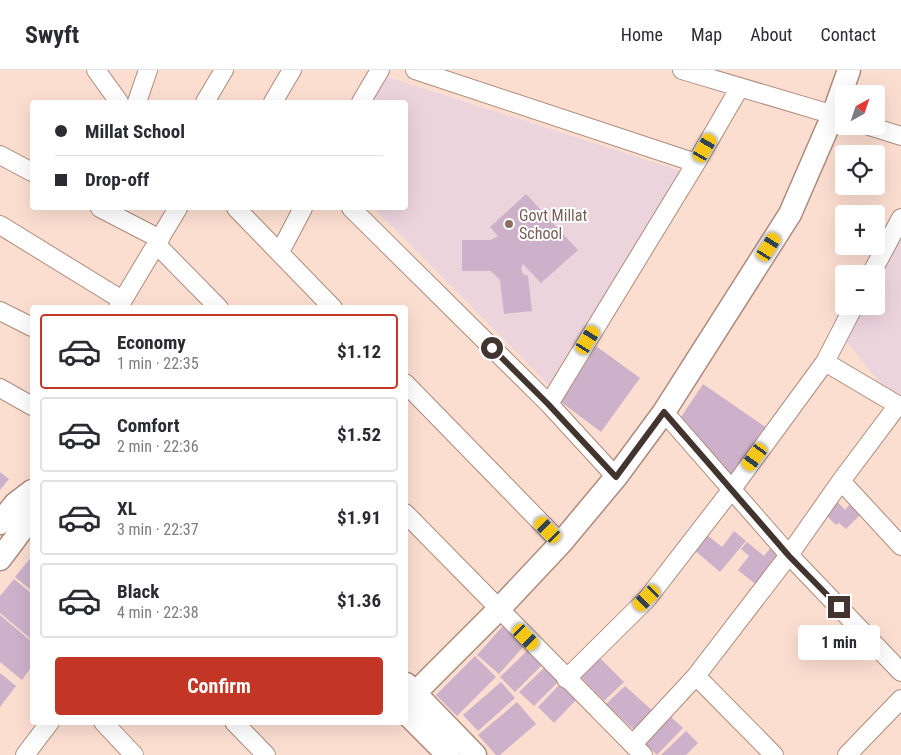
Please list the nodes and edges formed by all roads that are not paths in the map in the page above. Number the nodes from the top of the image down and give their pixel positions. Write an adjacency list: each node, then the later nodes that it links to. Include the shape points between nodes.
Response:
1 (96, 70): 11 (street)
2 (148, 70): 12 (street)
3 (224, 70): 13 (street)
4 (292, 70): 14 (street)
5 (380, 70): 15 (street)
6 (415, 70): 21 (street)
7 (682, 70): 10 (street)
8 (849, 70): 9 (main road)
9 (845, 85)
10 (740, 87): 16 (street); 21 (street)
11 (118, 100)
12 (139, 100)
13 (205, 100)
14 (274, 100)
15 (362, 100)
16 (835, 115)
17 (835, 122): 45 (main road, via 790,214)
18 (885, 131): 19 (street)
19 (901, 136)
20 (0, 155): 22 (street)
21 (696, 163): 42 (street)
22 (30, 171)
23 (103, 210): 30 (street)
24 (177, 210): 30 (street)
25 (238, 210): 31 (street)
26 (302, 210): 31 (street)
27 (353, 210): 42 (street)
28 (901, 218): 32 (street)
29 (0, 225): 33 (street)
30 (158, 242): 33 (street); 34 (street)
31 (280, 252): 35 (street)
32 (877, 265)
33 (120, 304)
34 (216, 305)
35 (330, 305)
36 (0, 311): 38 (street)
37 (849, 315): 39 (street)
38 (30, 326)
39 (825, 362): 44 (street); 48 (street)
40 (408, 386): 53 (street)
41 (0, 388): 43 (street)
42 (548, 404): 46 (street)
43 (30, 405)
44 (900, 406): 47 (street)
45 (664, 412): 46 (main road); 48 (street)
46 (616, 477): 53 (main road)
47 (841, 481): 54 (street); 55 (street)
48 (732, 489): 55 (street); 60 (street, via 647,598)
49 (30, 493): 52 (main road, via 15,504)
50 (408, 516): 57 (street)
51 (30, 521): 56 (main road)
52 (0, 523)
53 (561, 543): 57 (main road)
54 (901, 546)
55 (789, 556): 58 (street); 59 (street)
56 (0, 559)
57 (499, 609): 60 (street); 61 (main road)
58 (901, 672)
59 (696, 676): 66 (street); 72 (street)
60 (566, 679): 66 (street)
61 (408, 698): 70 (main road); 71 (main road)
62 (901, 699): 73 (street)
63 (48, 725): 67 (street)
64 (106, 725): 68 (street)
65 (237, 725): 69 (street)
66 (638, 750)
67 (25, 755)
68 (134, 755)
69 (266, 755)
70 (448, 755)
71 (475, 755)
72 (774, 755)
73 (847, 755)

